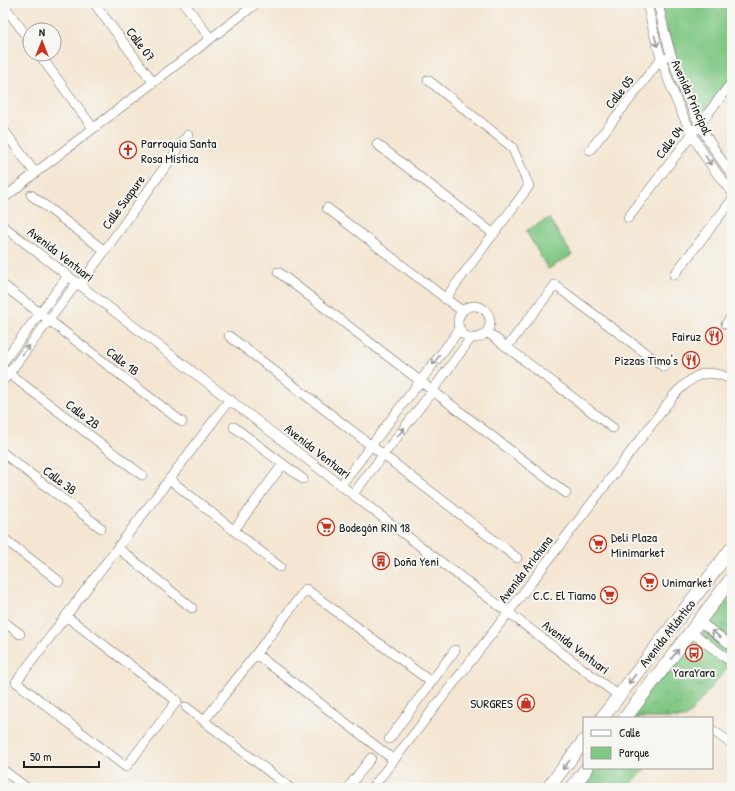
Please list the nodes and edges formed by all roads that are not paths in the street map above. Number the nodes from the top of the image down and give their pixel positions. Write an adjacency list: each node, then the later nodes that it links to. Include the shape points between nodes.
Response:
1 (94, 3): 13 (street, Calle 07)
2 (184, 3): 8 (street)
3 (256, 3): 8 (street)
4 (647, 3): 10 (street, Avenida Principal, one-way to 10)
5 (658, 3): 9 (street, Avenida Principal)
6 (3, 4): 7 (street)
7 (22, 30)
8 (210, 38): 13 (street)
9 (671, 55): 10 (street); 15 (street, Avenida Principal)
10 (661, 59): 18 (street, Avenida Principal, via 677,102); 21 (street, Calle 05)
11 (45, 62): 16 (street)
12 (428, 80): 31 (street, via 512,147 529,186)
13 (153, 82): 16 (street)
14 (732, 82): 15 (street, Calle 04)
15 (700, 124): 18 (street, Calle 04); 23 (street, Avenida Principal)
16 (93, 128): 22 (street)
17 (3, 129): 22 (street)
18 (693, 132): 24 (street, Avenida Principal, one-way to 24, via 712,166); 29 (street, Calle 04)
19 (188, 135): 32 (street, Calle Suapure)
20 (377, 144): 31 (street)
21 (590, 150)
22 (35, 173): 26 (street)
23 (732, 175)
24 (732, 192)
25 (31, 195): 32 (street)
26 (3, 199)
27 (732, 200): 34 (street)
28 (327, 208): 38 (street)
29 (628, 218)
30 (3, 226): 35 (street, Avenida Ventuari)
31 (494, 234): 38 (street)
32 (105, 251): 36 (street, Calle Suapure)
33 (278, 272): 54 (street)
34 (674, 275)
35 (68, 276): 36 (street, Avenida Ventuari); 40 (street)
36 (78, 284): 42 (street, Calle Suapure); 56 (street, Avenida Ventuari)
37 (3, 285): 40 (street, Calle 1B)
38 (446, 299): 39 (street)
39 (462, 311): 44 (street, via 458,321); 45 (street, via 477,306 486,311 490,321)
40 (40, 313): 42 (street, Calle 1B); 49 (street)
41 (732, 316): 43 (street)
42 (49, 320): 51 (street, Calle Suapure, one-way to 42); 57 (street, Calle 1B)
43 (726, 324)
44 (460, 328): 47 (street, via 464,335); 54 (street, one-way to 54)
45 (487, 332): 47 (street, via 480,337); 48 (street)
46 (229, 336): 60 (street)
47 (471, 338): 55 (street)
48 (507, 347): 50 (street, via 555,285); 59 (street)
49 (3, 362)
50 (664, 366)
51 (6, 371): 53 (street, Calle Suapure); 64 (street, Calle 2B)
52 (732, 380): 80 (street, Avenida Arichuna, via 718,374 704,373 692,379 674,395)
53 (3, 381)
54 (421, 381): 55 (street); 60 (street)
55 (433, 390): 62 (street, one-way to 55); 68 (street)
56 (230, 399): 66 (street); 67 (street, Avenida Ventuari)
57 (182, 422)
58 (234, 427): 63 (street)
59 (613, 428)
60 (372, 445): 62 (street); 67 (street)
61 (3, 453): 70 (street, Calle 3B)
62 (384, 454): 69 (street); 75 (street)
63 (283, 464): 65 (street); 71 (street)
64 (142, 475)
65 (303, 478)
66 (169, 479): 71 (street); 73 (street)
67 (341, 485): 69 (street, Avenida Ventuari)
68 (566, 493)
69 (353, 494): 80 (street, Avenida Ventuari)
70 (101, 528)
71 (234, 530): 76 (street)
72 (3, 538): 78 (street)
73 (118, 548): 79 (street); 81 (street)
74 (732, 548): 90 (main road, Avenida Atlántico, one-way to 90)
75 (517, 558)
76 (280, 567)
77 (732, 578): 83 (main road, Avenida Atlántico)
78 (59, 581)
79 (192, 608)
80 (508, 613): 90 (street, Avenida Ventuari); 100 (street, Avenida Arichuna)
81 (66, 616): 81 (street, via 16,682 126,767 176,701)
82 (3, 621): 84 (street)
83 (695, 626): 85 (street, one-way to 83); 88 (street); 93 (main road, Avenida Atlántico, one-way to 83)
84 (20, 634)
85 (732, 646)
86 (455, 650): 89 (street)
87 (256, 654): 89 (street, via 306,589); 94 (street); 100 (street)
88 (732, 662)
89 (431, 682): 96 (street)
90 (619, 696): 92 (main road, Avenida Atlántico)
91 (186, 707): 94 (street)
92 (603, 717)
93 (627, 717)
94 (204, 721): 104 (street)
95 (713, 731): 98 (street)
96 (389, 738)
97 (583, 742): 107 (main road, one-way to 107)
98 (732, 744)
99 (371, 758): 105 (street)
100 (394, 760): 106 (street, Avenida Arichuna)
101 (586, 769): 108 (main road)
102 (3, 770): 103 (street)
103 (27, 788)
104 (290, 788)
105 (348, 788)
106 (372, 788)
107 (548, 788)
108 (572, 788)

